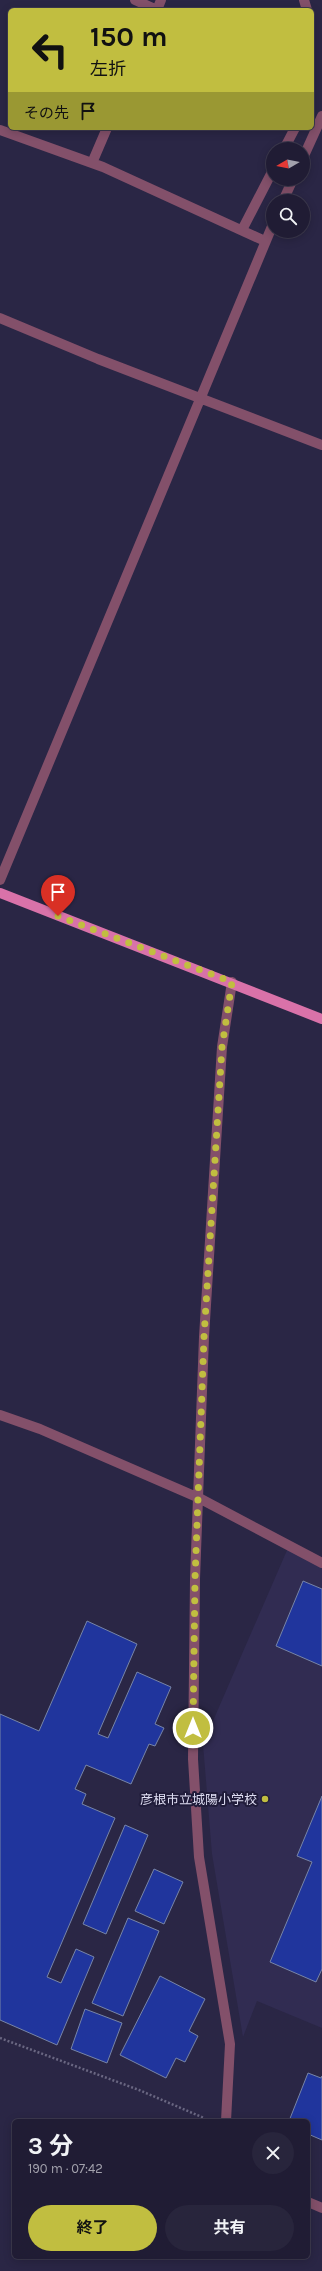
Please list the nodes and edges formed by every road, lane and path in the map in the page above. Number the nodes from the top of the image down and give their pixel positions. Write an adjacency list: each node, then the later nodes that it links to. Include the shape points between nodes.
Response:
1 (135, 0): 2 (street)
2 (153, 8)
3 (322, 116): 8 (street)
4 (0, 130): 9 (street)
5 (106, 130): 9 (street)
6 (294, 130): 7 (street)
7 (288, 142)
8 (310, 143)
9 (92, 163): 11 (street)
10 (266, 184): 11 (street)
11 (242, 230): 13 (street)
12 (266, 238): 13 (street)
13 (265, 241): 15 (street)
14 (0, 318): 15 (street)
15 (199, 397): 16 (street); 17 (street)
16 (322, 446)
17 (0, 880)
18 (0, 893): 19 (main road)
19 (232, 982): 20 (main road); 22 (street, via 222,1047 204,1337)
20 (322, 1019)
21 (0, 1415): 22 (street, via 40,1429)
22 (199, 1498): 23 (street); 26 (street, via 195,1579 193,1759 199,1857 230,2044)
23 (322, 1563)
24 (0, 2038): 25 (path, via 139,2090)
25 (205, 2119)
26 (226, 2119)
27 (310, 2203): 28 (street)
28 (322, 2208)

